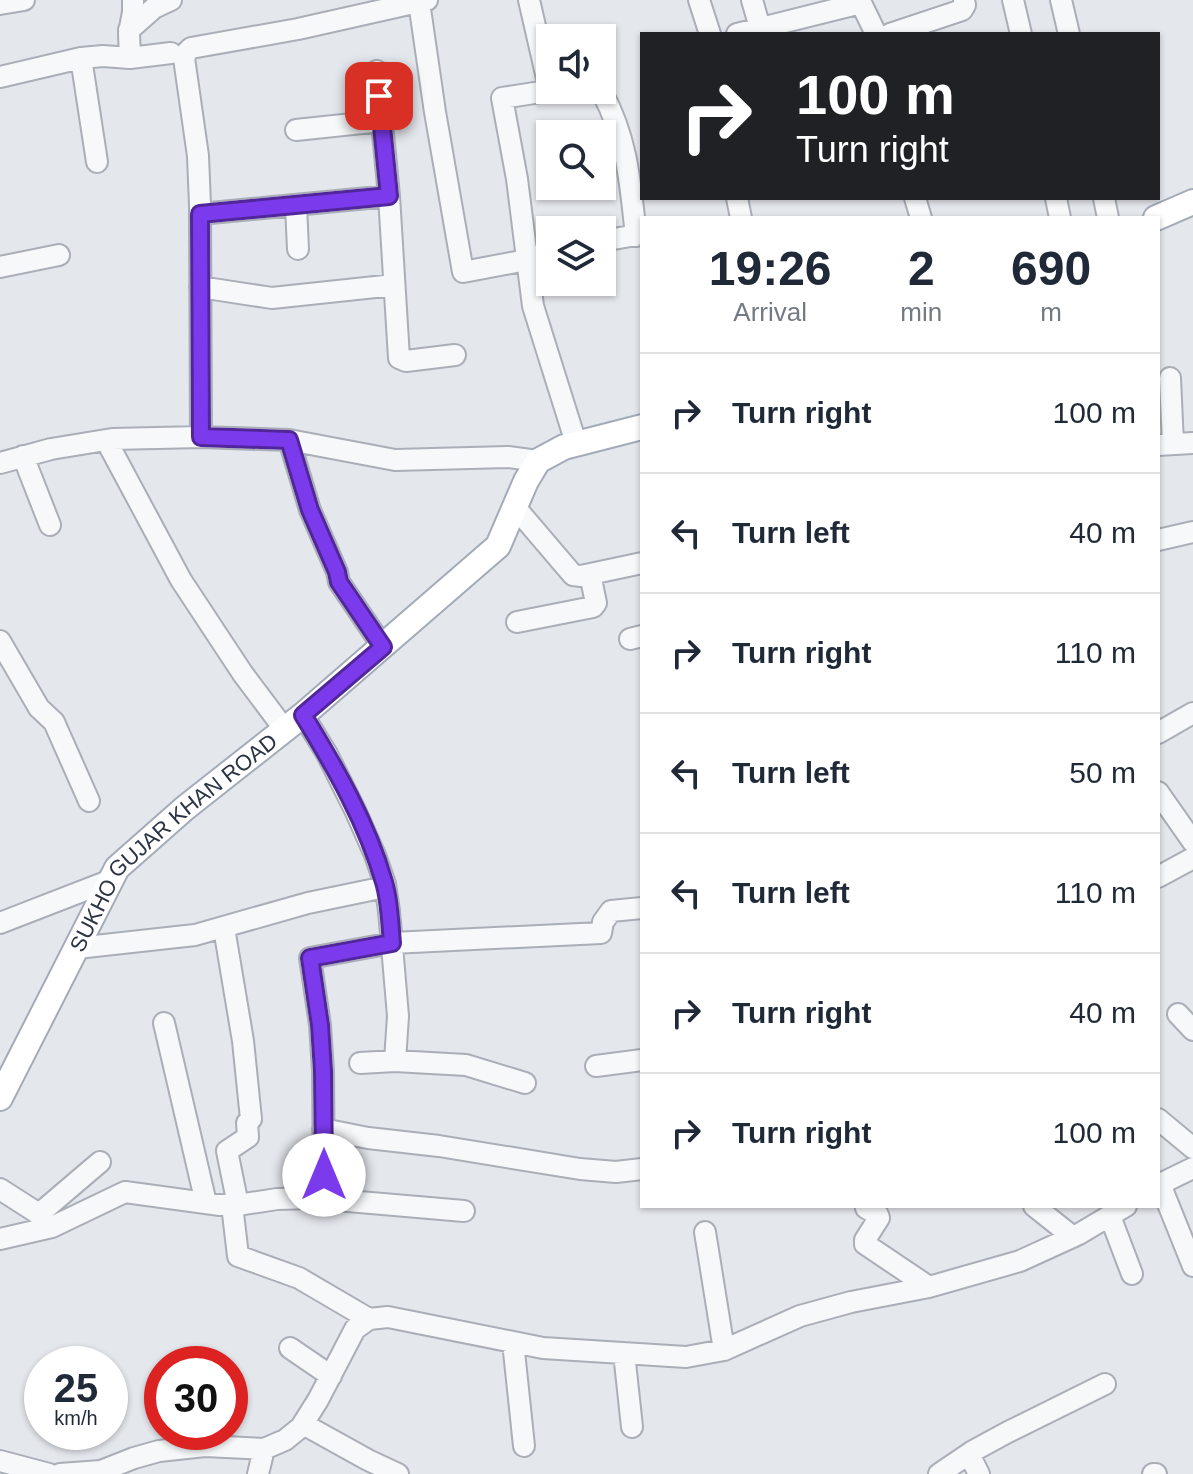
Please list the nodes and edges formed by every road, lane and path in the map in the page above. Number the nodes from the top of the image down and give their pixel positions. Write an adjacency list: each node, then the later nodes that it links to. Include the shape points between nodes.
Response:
1 (24, 0): 12 (street)
2 (133, 0): 14 (street)
3 (171, 0): 14 (street)
4 (529, 0): 40 (street, via 549,87 502,98)
5 (699, 0): 15 (street)
6 (752, 0): 13 (street)
7 (964, 0): 18 (street, via 962,10)
8 (1013, 0): 19 (street)
9 (1061, 0): 20 (street)
10 (423, 1): 33 (street, via 191,48 184,58); 40 (street, via 435,112 463,272)
11 (847, 3): 13 (street); 17 (street, via 861,3)
12 (0, 4)
13 (760, 28): 16 (street)
14 (129, 30): 23 (street)
15 (709, 32)
16 (745, 32)
17 (875, 32)
18 (896, 32)
19 (1021, 32)
20 (1069, 32)
21 (171, 53): 23 (street)
22 (81, 58): 23 (street); 25 (street); 29 (street)
23 (130, 58)
24 (377, 71): 27 (street)
25 (0, 77)
26 (608, 104): 35 (street, via 620,131)
27 (381, 121): 28 (street); 30 (street)
28 (296, 130)
29 (97, 162)
30 (389, 196): 32 (street); 42 (street)
31 (1193, 202): 34 (main road)
32 (296, 206): 33 (street); 37 (street)
33 (200, 214): 43 (street)
34 (1160, 216)
35 (639, 235): 36 (street)
36 (616, 239)
37 (298, 249)
38 (59, 255): 41 (street)
39 (536, 256): 40 (street)
40 (527, 258): 50 (street, via 533,306)
41 (0, 267)
42 (394, 285): 43 (street, via 272,298); 44 (street, via 399,358)
43 (200, 287): 47 (street)
44 (455, 355)
45 (1170, 378): 51 (street)
46 (640, 427): 50 (main road)
47 (201, 437): 48 (street); 49 (street)
48 (106, 440): 52 (street); 65 (street, via 181,580 243,674)
49 (289, 440): 53 (street, via 395,460); 63 (street, via 339,582)
50 (576, 443): 53 (main road)
51 (1175, 444)
52 (23, 456): 54 (street); 56 (street)
53 (538, 461): 55 (main road, SUKHO GUJAR KHAN ROAD)
54 (0, 463)
55 (515, 507): 60 (street, via 573,575); 63 (main road, SUKHO GUJAR KHAN ROAD, via 498,546)
56 (50, 525)
57 (1193, 532): 58 (street)
58 (1160, 540)
59 (640, 563): 60 (street)
60 (590, 574): 61 (street, via 593,607)
61 (517, 622)
62 (0, 641): 68 (street, via 39,708 54,722)
63 (383, 647): 65 (main road, SUKHO GUJAR KHAN ROAD)
64 (1193, 713): 66 (street)
65 (294, 722): 72 (main road, SUKHO GUJAR KHAN ROAD, via 185,808 117,868); 73 (street, via 327,754)
66 (1160, 732)
67 (1160, 795): 69 (street)
68 (89, 801)
69 (1193, 842)
70 (1193, 858): 71 (street)
71 (1160, 876)
72 (111, 880): 75 (street); 78 (main road, SUKHO GUJAR KHAN ROAD)
73 (385, 887): 76 (street); 77 (street)
74 (640, 908): 77 (street, via 611,911 601,933)
75 (0, 923)
76 (224, 928): 78 (street); 99 (street, via 251,1119 248,1137 227,1151)
77 (392, 943): 83 (street, via 398,1016); 89 (street, via 310,958 320,1025)
78 (77, 948): 87 (main road, SUKHO GUJAR KHAN ROAD)
79 (1178, 1014): 81 (street)
80 (164, 1023): 98 (street)
81 (1193, 1030)
82 (640, 1060): 85 (street)
83 (395, 1061): 84 (street); 86 (street, via 466,1065)
84 (360, 1063)
85 (596, 1066)
86 (525, 1083)
87 (0, 1098)
88 (1160, 1121): 90 (street)
89 (323, 1129): 93 (street, via 580,1169); 97 (street)
90 (1193, 1148)
91 (100, 1162): 96 (street, via 39,1214)
92 (1193, 1168): 94 (street)
93 (640, 1169)
94 (1160, 1184)
95 (1160, 1187): 107 (street)
96 (0, 1189)
97 (324, 1198): 99 (street); 102 (street)
98 (206, 1203): 99 (street); 106 (street, via 125,1192 52,1227)
99 (235, 1205): 110 (street, via 238,1256 299,1278)
100 (866, 1208): 109 (street, via 879,1218 865,1244)
101 (1037, 1208): 105 (street)
102 (464, 1211)
103 (1118, 1211): 105 (street); 108 (street)
104 (705, 1232): 113 (street)
105 (1073, 1237): 109 (street, via 1020,1261)
106 (0, 1239)
107 (1193, 1266)
108 (1132, 1274)
109 (929, 1287): 113 (street, via 800,1316)
110 (369, 1319): 111 (street, via 388,1317); 115 (street, via 355,1329)
111 (513, 1342): 114 (street); 119 (street)
112 (290, 1348): 115 (street)
113 (724, 1350): 114 (street, via 686,1357)
114 (624, 1353): 118 (street)
115 (331, 1376): 117 (street)
116 (1105, 1384): 121 (street)
117 (303, 1424): 120 (street); 127 (street)
118 (632, 1427)
119 (524, 1446)
120 (264, 1449): 125 (street, via 205,1446 159,1451 101,1471); 126 (street)
121 (969, 1454): 128 (street); 129 (street)
122 (0, 1461): 123 (street)
123 (49, 1474)
124 (60, 1474): 125 (street)
125 (69, 1474)
126 (258, 1474)
127 (398, 1474)
128 (939, 1474)
129 (979, 1474)

